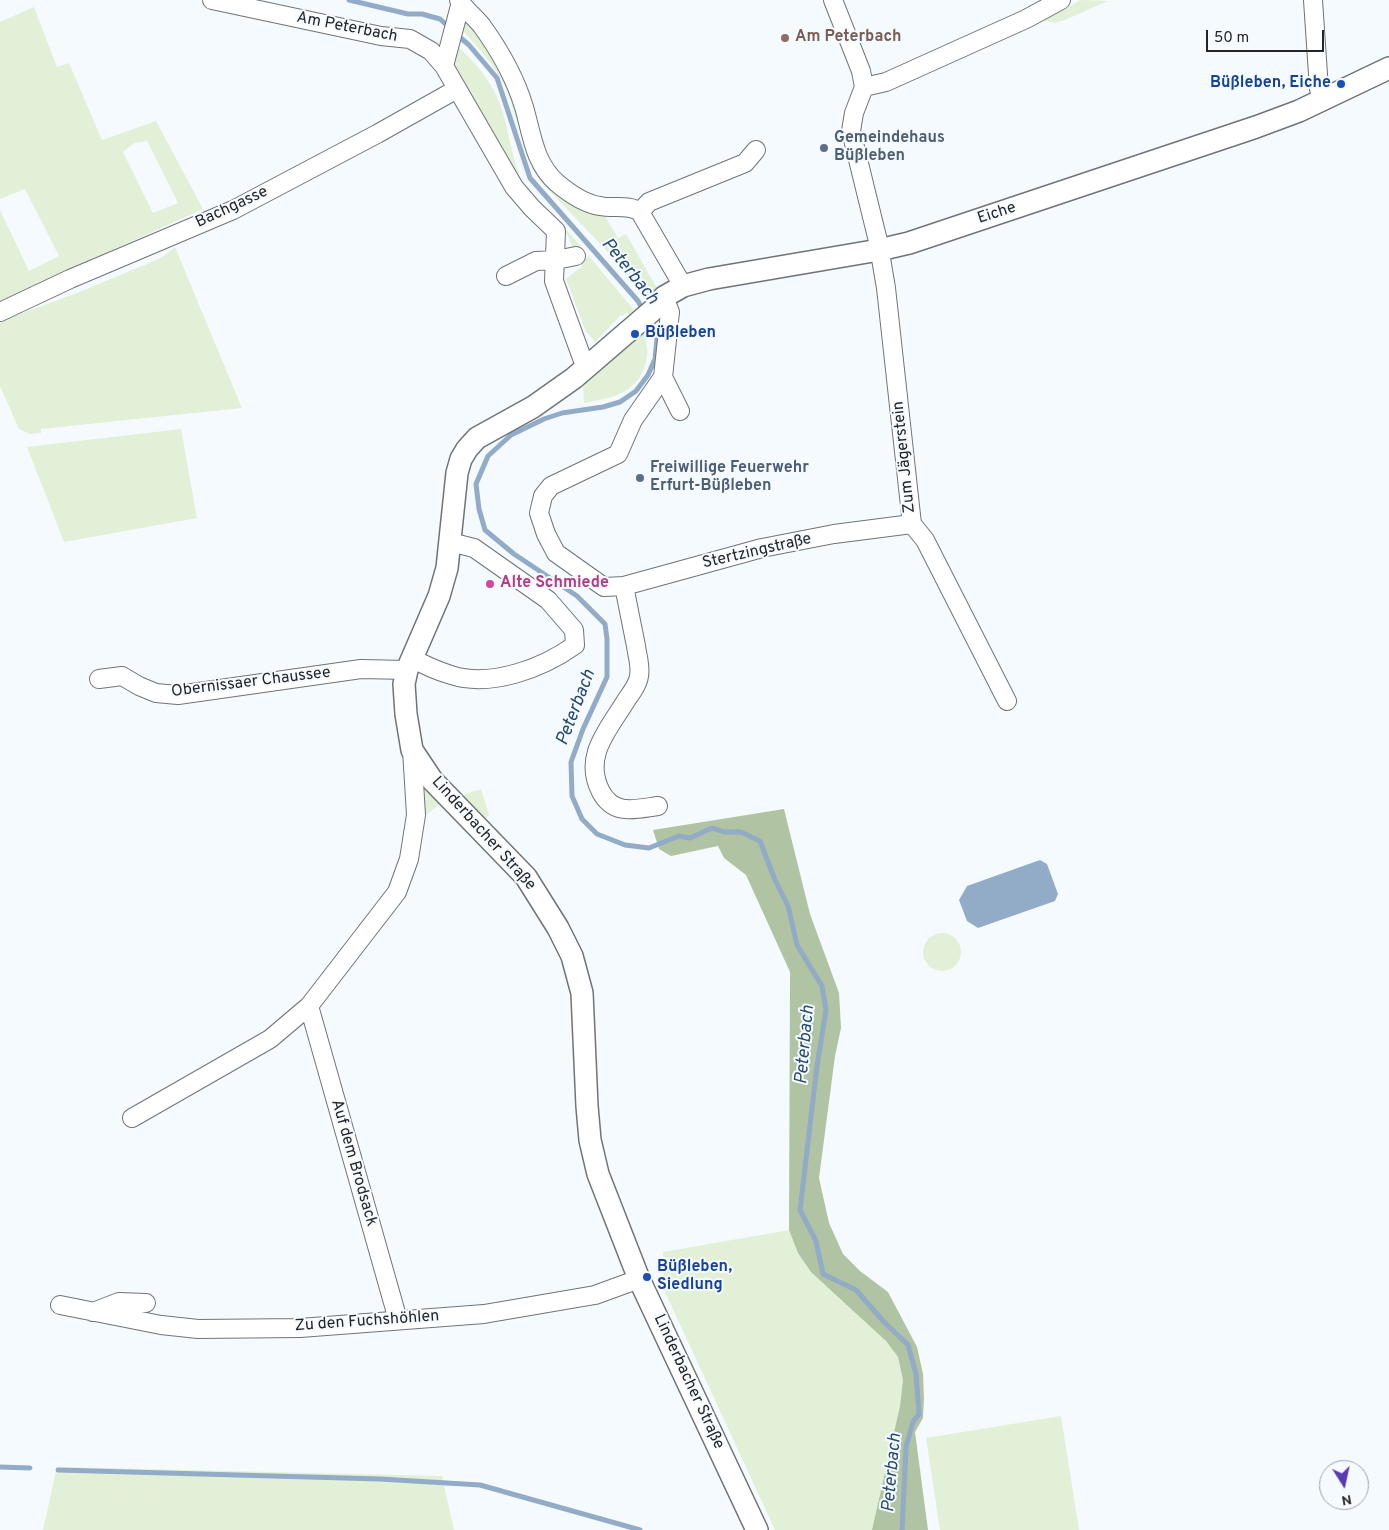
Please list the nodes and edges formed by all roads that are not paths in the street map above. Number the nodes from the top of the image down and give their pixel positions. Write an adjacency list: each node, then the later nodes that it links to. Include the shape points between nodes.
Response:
1 (212, 0): 6 (street, Am Peterbach, via 381,36 410,39 431,51)
2 (833, 0): 8 (street, via 861,71)
3 (1061, 0): 8 (street, via 886,82)
4 (1312, 0): 10 (street, via 1319,89)
5 (460, 1): 6 (street); 12 (street, via 497,46 514,78 534,148 555,182 587,203 633,207)
6 (444, 66): 9 (street, Am Peterbach)
7 (1389, 68): 10 (street, Eiche)
8 (864, 87): 13 (street, Zum Jägerstein, via 851,131)
9 (457, 89): 15 (street, Am Peterbach, via 514,187 556,231); 19 (street, Bachgasse, via 233,210)
10 (1323, 100): 13 (street, Eiche, via 1256,127 909,243)
11 (756, 150): 12 (street, via 745,163 649,202)
12 (640, 212): 17 (street)
13 (879, 250): 17 (street, Eiche); 23 (street, Zum Jägerstein)
14 (576, 256): 15 (street)
15 (556, 260): 16 (street, via 536,261); 20 (street, Am Peterbach, via 554,281)
16 (506, 276)
17 (683, 286): 18 (street, Eiche)
18 (652, 309): 20 (street, Linderbacher Straße); 21 (street, via 670,312)
19 (0, 312)
20 (586, 369): 24 (street, Linderbacher Straße, via 533,407 477,438 467,449 457,473)
21 (663, 378): 22 (street); 25 (street, Stertzingstraße, via 633,420 618,454 551,486 543,496 539,513 556,553 604,587)
22 (680, 411)
23 (912, 524): 25 (street, Stertzingstraße, via 762,548); 28 (street, Zum Jägerstein, via 925,540)
24 (450, 542): 26 (street, Linderbacher Straße, via 441,590); 26 (street, via 474,548 548,600 574,630 575,644 536,668 492,678 452,676 424,664)
25 (624, 586): 30 (street, via 640,675 599,746 594,761 595,775 605,799 614,807 627,810)
26 (410, 664): 27 (street, Obernissaer Chaussee, via 178,695 156,693 122,676); 29 (street, Linderbacher Straße, via 404,684)
27 (98, 679)
28 (1007, 701)
29 (412, 750): 31 (street, via 416,815 409,859 397,892); 33 (street, Linderbacher Straße, via 432,780 526,877 572,956 582,993 590,1140 601,1182)
30 (658, 806)
31 (309, 1006): 32 (street, via 270,1039); 37 (street, Auf dem Brodsack)
32 (132, 1118)
33 (639, 1279): 37 (street, Zu den Fuchshöhlen, via 595,1295 484,1314); 38 (street, Linderbacher Straße)
34 (146, 1303): 36 (street, via 119,1302)
35 (60, 1305): 36 (street, Zu den Fuchshöhlen)
36 (93, 1312): 37 (street, Zu den Fuchshöhlen, via 198,1329 300,1328)
37 (398, 1320)
38 (758, 1530)

